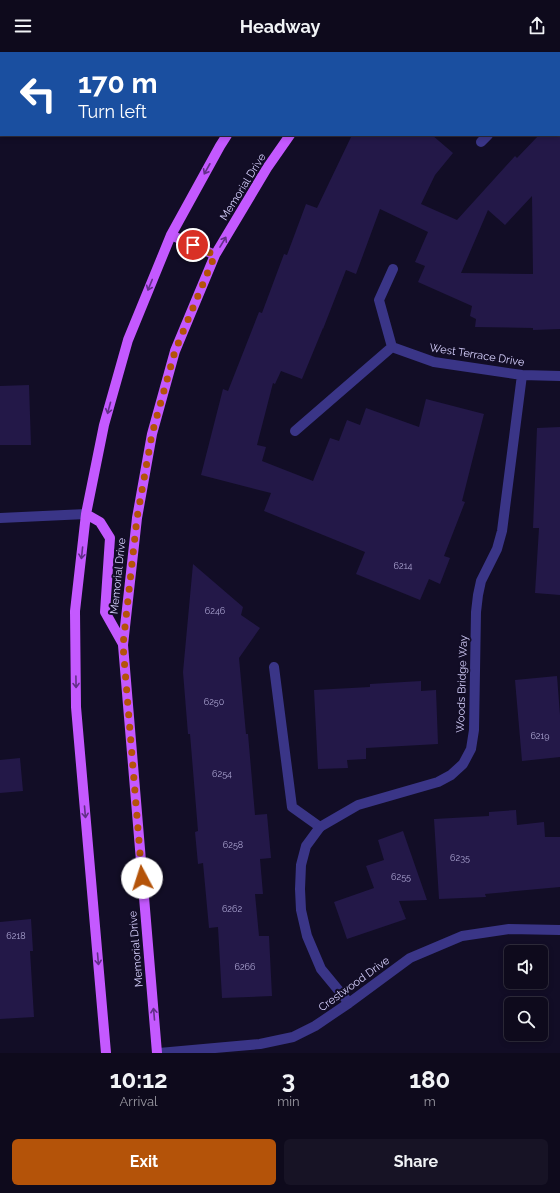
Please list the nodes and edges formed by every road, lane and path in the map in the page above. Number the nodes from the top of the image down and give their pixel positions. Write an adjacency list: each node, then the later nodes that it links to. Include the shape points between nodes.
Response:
1 (226, 136): 3 (main road, one-way to 3)
2 (289, 136): 4 (main road, Memorial Drive, one-way to 2)
3 (171, 235): 4 (main road); 10 (main road, one-way to 10, via 128,340 104,425)
4 (215, 255): 12 (main road, Memorial Drive, via 175,351 152,434 137,518)
5 (394, 268): 6 (street, via 379,300)
6 (392, 347): 7 (street, West Terrace Drive, via 434,362); 9 (street)
7 (522, 375): 8 (street, West Terrace Drive); 14 (street, Woods Bridge Way, via 502,531 478,595 474,730 471,749 463,764 438,782 358,805)
8 (560, 376)
9 (295, 431)
10 (86, 514): 11 (street); 12 (main road, via 100,522 110,538 105,612); 17 (main road, one-way to 17, via 75,611 76,707)
11 (0, 518)
12 (123, 645): 18 (main road, Memorial Drive, one-way to 12)
13 (274, 667): 14 (street, via 292,807)
14 (320, 827): 16 (street, Woods Bridge Way, via 306,846 301,865 301,910 307,936 321,969)
15 (560, 930): 16 (street, Crestwood Drive, via 509,929 462,936 410,958)
16 (349, 1003): 18 (street, Crestwood Drive, via 315,1026 293,1037 260,1044)
17 (106, 1053)
18 (158, 1053)

